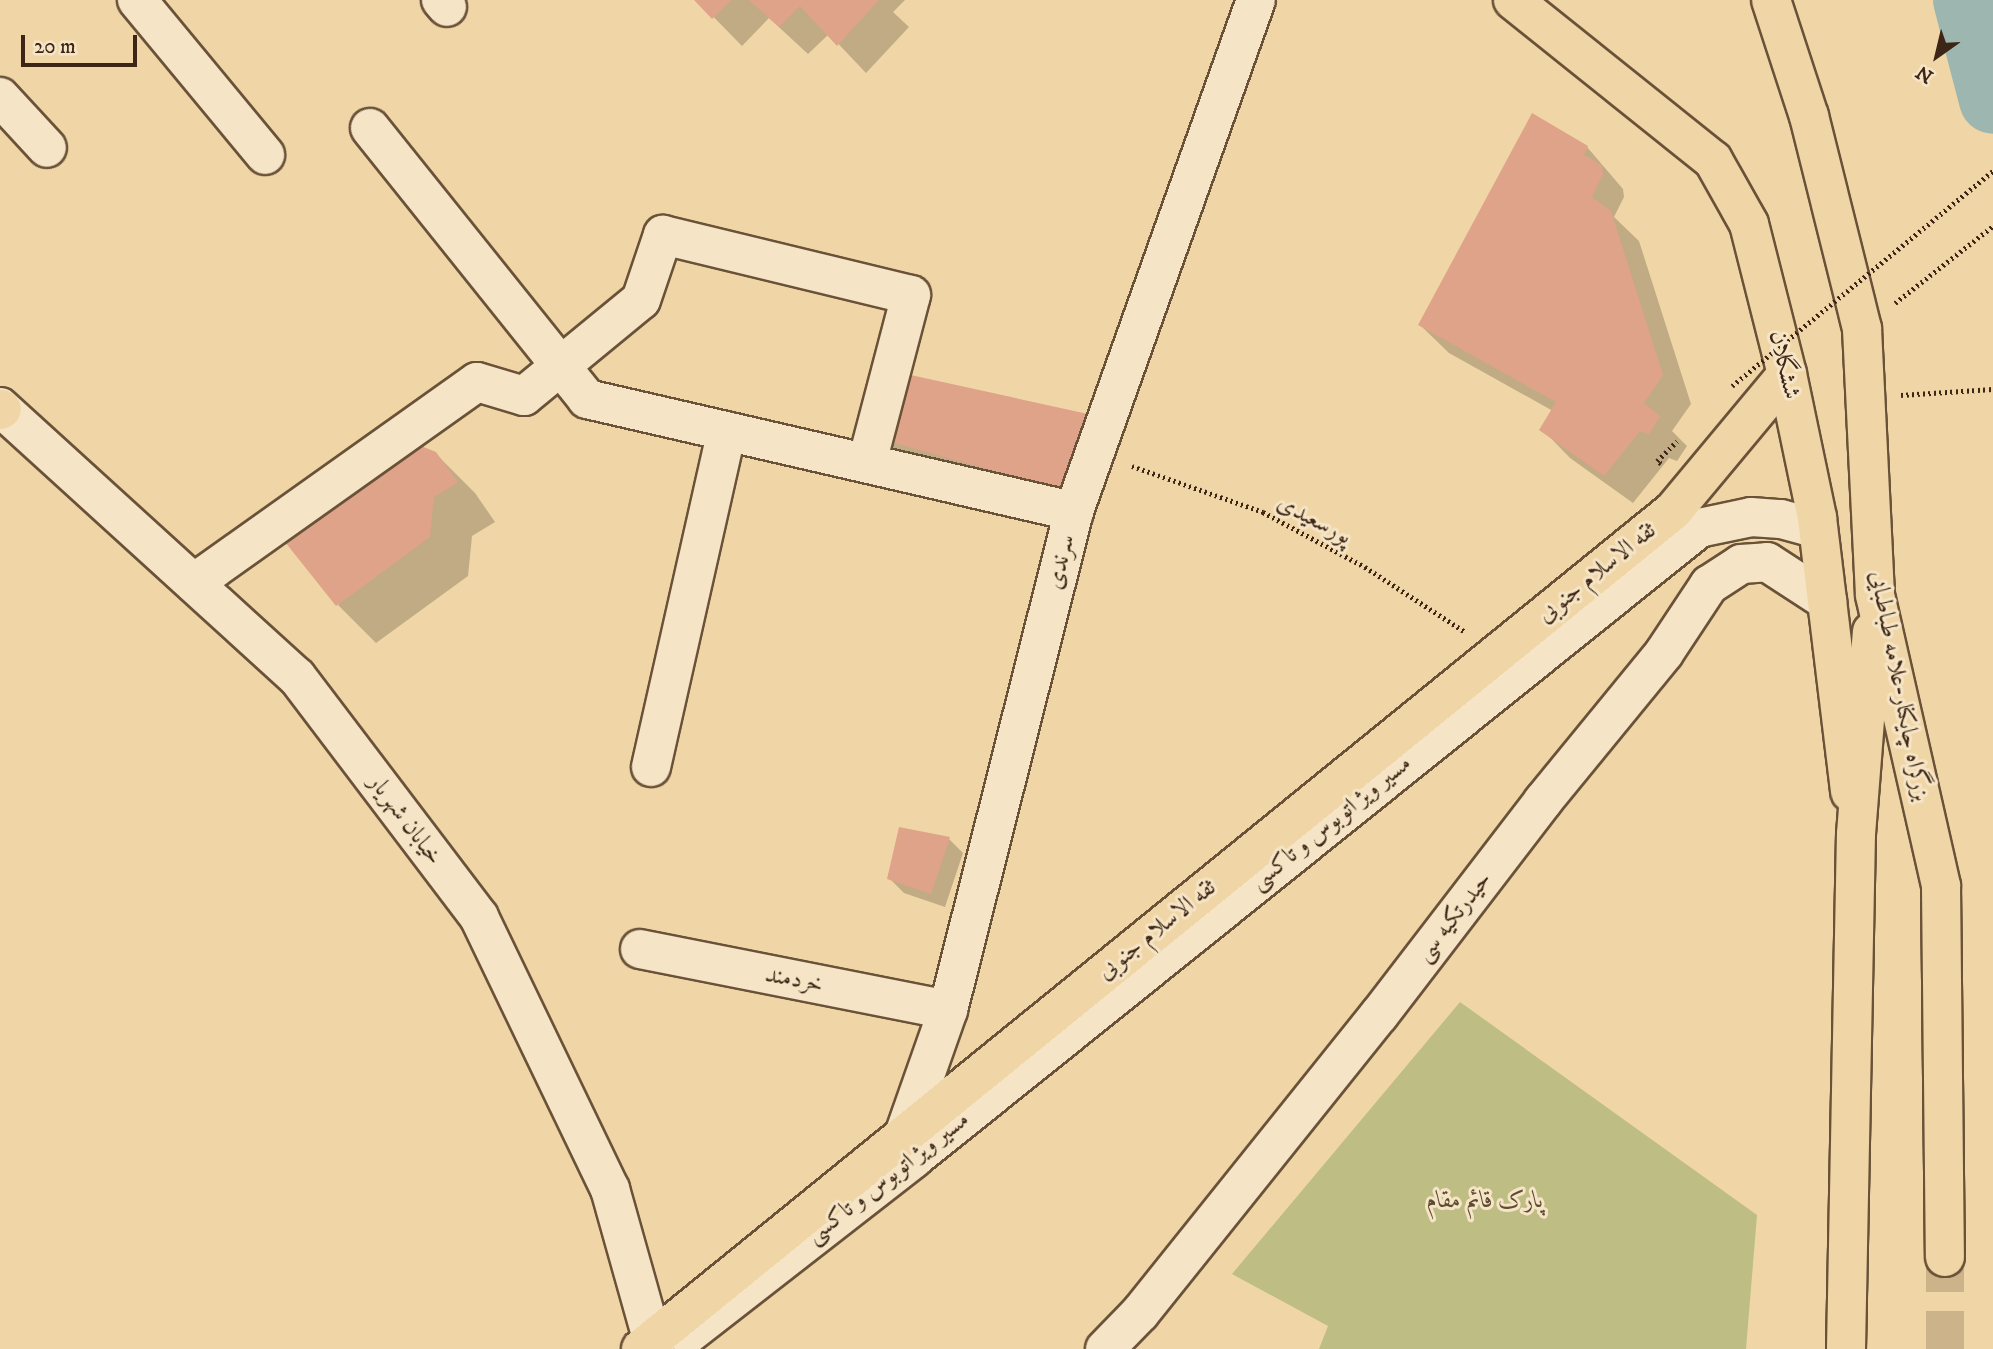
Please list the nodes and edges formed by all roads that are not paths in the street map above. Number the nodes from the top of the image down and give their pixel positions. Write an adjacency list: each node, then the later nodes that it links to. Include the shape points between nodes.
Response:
1 (137, 0): 8 (street)
2 (1256, 0): 14 (street, سرندی)
3 (1513, 0): 10 (main road, ششگلان, via 1713,160 1749,224)
4 (1771, 0): 17 (main road, بزرگراه چایکنار-علامه طباطبایی, via 1810,116 1862,329)
5 (0, 97): 7 (street)
6 (370, 128): 9 (street)
7 (47, 148)
8 (265, 155)
9 (561, 366): 12 (street, via 587,399); 13 (street, via 641,300 663,234 911,295); 16 (street, via 524,396 477,382)
10 (1787, 374): 15 (main road, ششگلان); 23 (main road, ثقه الاسلام جنوبی, via 1673,512)
11 (1, 409): 16 (street, خیابان شهریار)
12 (727, 431): 13 (street); 19 (street)
13 (867, 463): 14 (street)
14 (1074, 510): 22 (street, سرندی)
15 (1818, 529): 18 (main road, ششگلان); 25 (street, مسیر ویژ اتوبوس و تاکسی, via 1751,517 1699,528 914,1158)
16 (194, 583): 25 (street, خیابان شهریار, via 297,677 478,917 610,1189)
17 (1875, 595): 20 (main road); 24 (main road, بزرگراه چایکنار-علامه طباطبایی, via 1941,887)
18 (1827, 601): 20 (main road, ششگلان); 26 (street, حیدرتکیه سی, via 1767,562 1741,564 1709,585 1664,653 1543,801 1379,1015 1140,1313)
19 (651, 767)
20 (1856, 834): 27 (main road)
21 (640, 949): 22 (street, خردمند)
22 (948, 1010): 23 (street, سرندی)
23 (904, 1135): 25 (main road, ثقه الاسلام جنوبی)
24 (1945, 1257)
25 (654, 1347)
26 (1105, 1349)
27 (1846, 1349)

